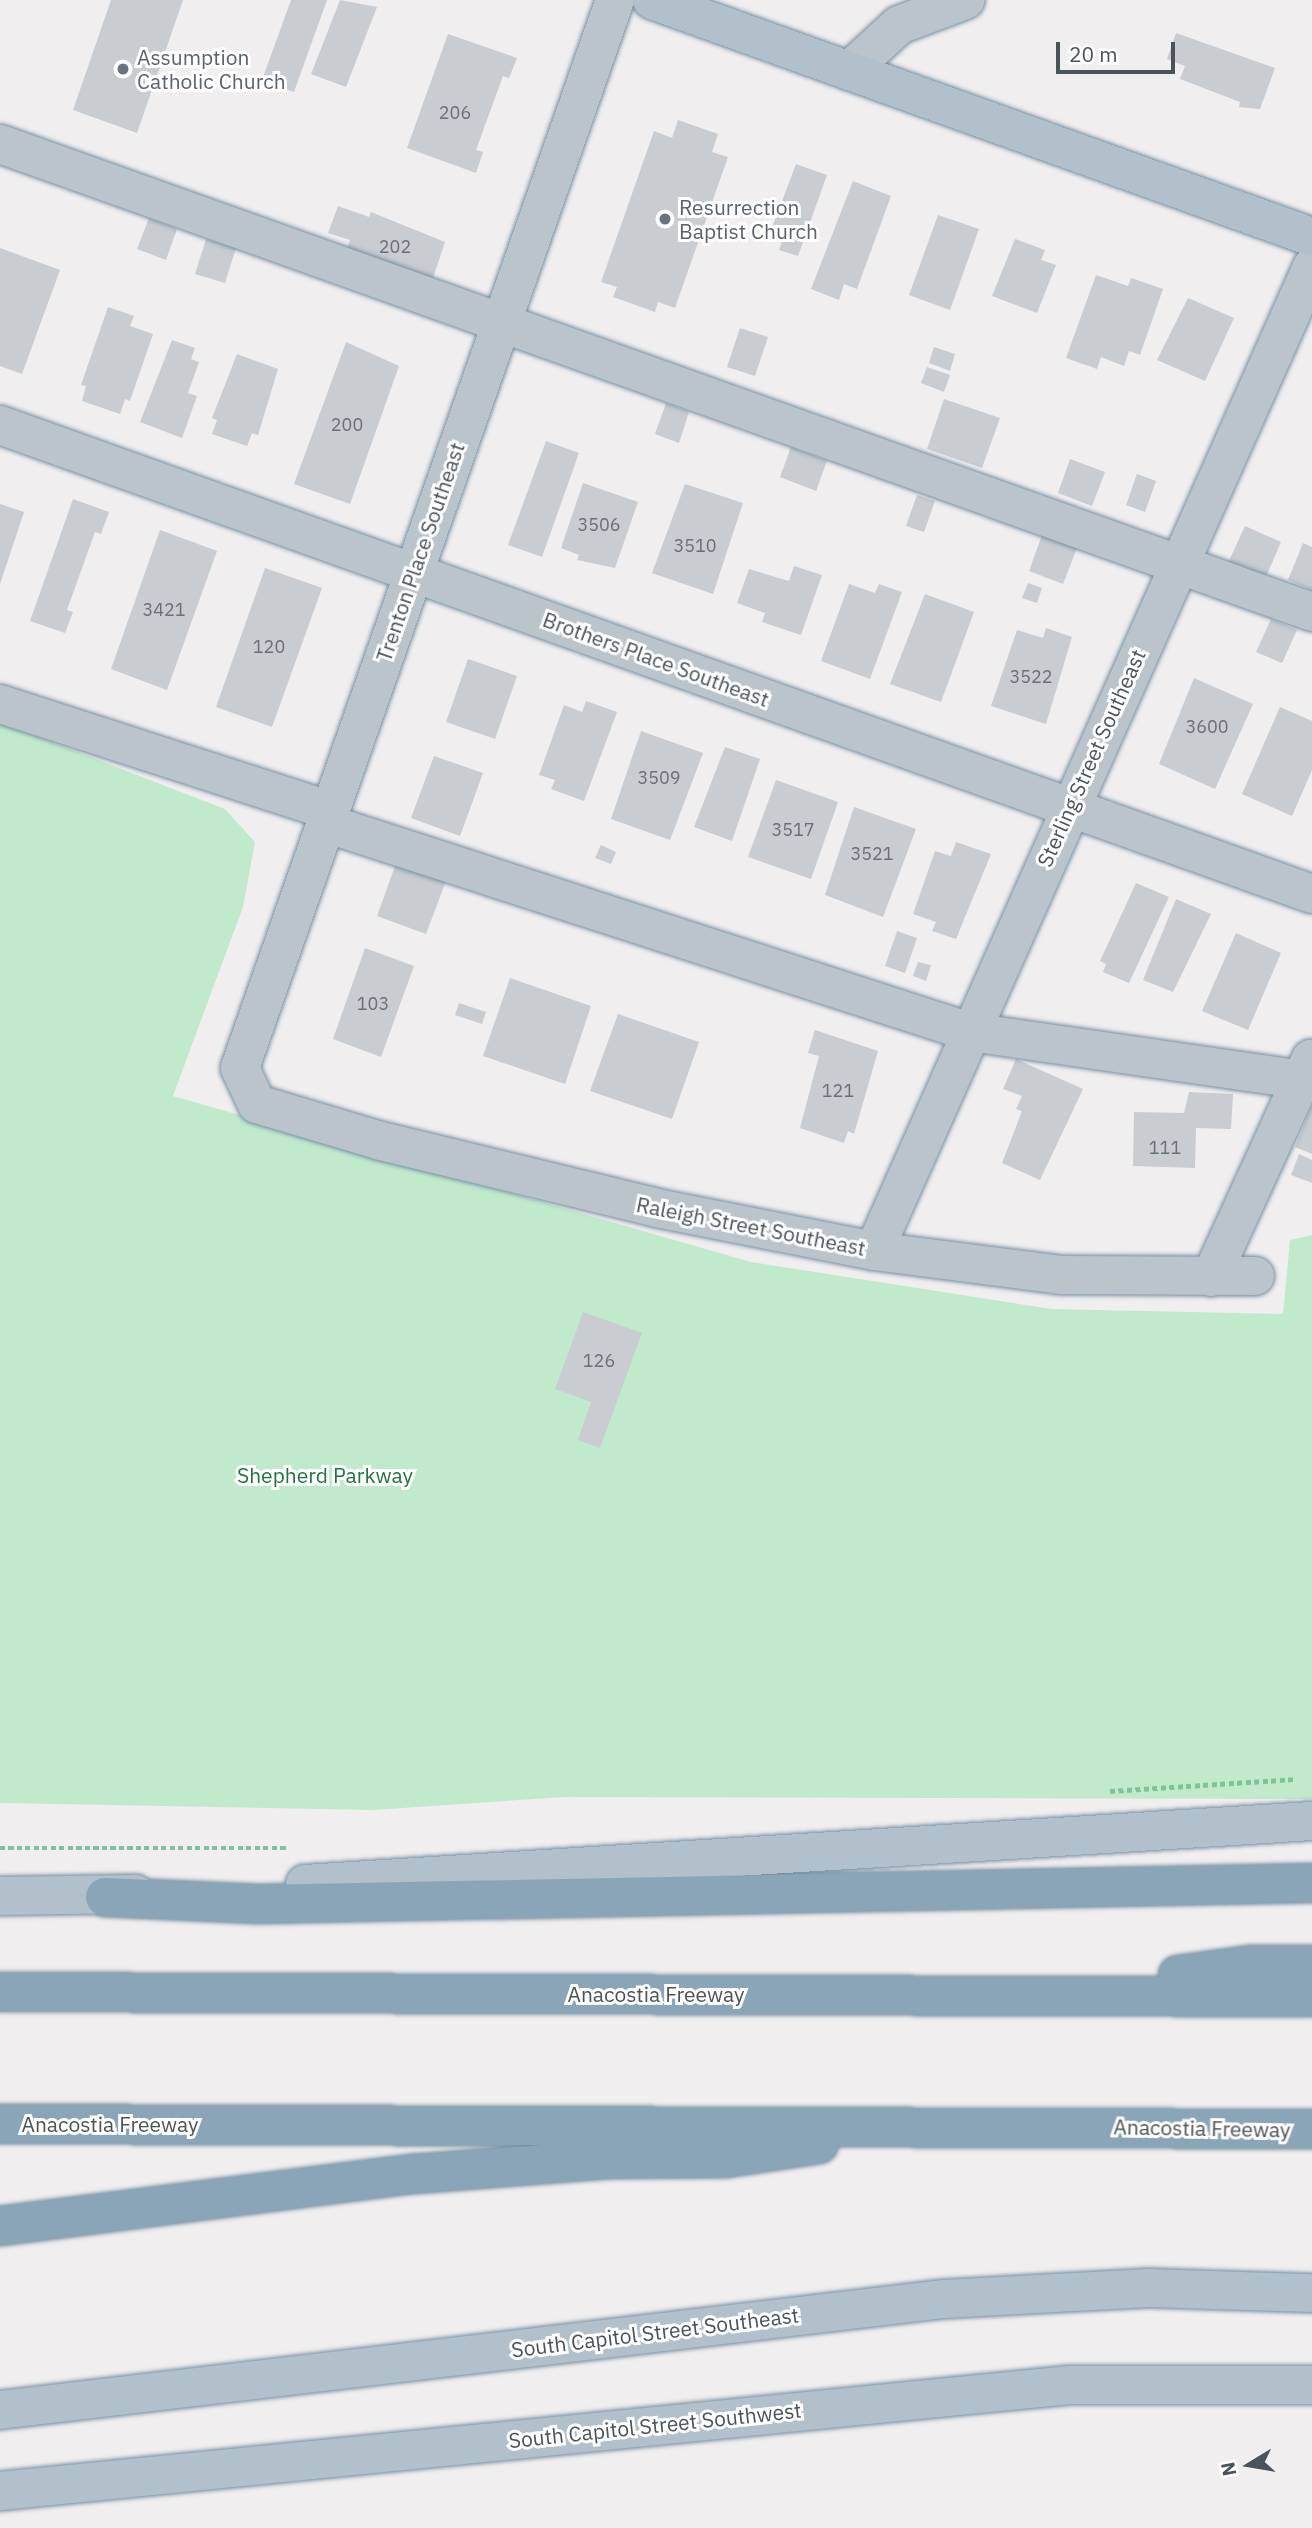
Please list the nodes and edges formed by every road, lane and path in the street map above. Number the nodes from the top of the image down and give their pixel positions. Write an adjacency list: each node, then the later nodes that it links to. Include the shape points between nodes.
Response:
1 (615, 0): 8 (street, Trenton Place Southeast)
2 (652, 0): 4 (main road)
3 (965, 0): 4 (street, via 899,25)
4 (849, 71): 6 (main road)
5 (0, 144): 8 (street)
6 (1312, 237)
7 (1312, 267): 10 (street, Sterling Street Southeast)
8 (501, 322): 10 (street); 11 (street, Trenton Place Southeast)
9 (0, 425): 11 (street, Brothers Place Southeast)
10 (1176, 566): 12 (street); 14 (street, Sterling Street Southeast)
11 (412, 571): 14 (street, Brothers Place Southeast); 15 (street, Trenton Place Southeast)
12 (1312, 612)
13 (0, 704): 15 (street)
14 (1069, 806): 16 (street, Brothers Place Southeast); 17 (street, Sterling Street Southeast)
15 (327, 817): 17 (street); 19 (street, Trenton Place Southeast, via 240,1068)
16 (1312, 894)
17 (970, 1032): 18 (street); 20 (street, Sterling Street Southeast)
18 (1307, 1069): 22 (street)
19 (257, 1104): 20 (street, Raleigh Street Southeast, via 381,1141 657,1208)
20 (874, 1251): 22 (street, Raleigh Street Southeast, via 1062,1275)
21 (1255, 1276): 22 (street, Raleigh Street Southeast)
22 (1211, 1277)
23 (1312, 1821): 26 (main road)
24 (1312, 1883): 26 (highway, via 258,1904)
25 (0, 1896): 26 (main road)
26 (105, 1897)
27 (1312, 1965): 29 (highway, via 1252,1965)
28 (0, 1992): 29 (highway, Anacostia Freeway)
29 (1049, 1992): 30 (highway, Anacostia Freeway)
30 (1312, 1997)
31 (0, 2124): 32 (highway, Anacostia Freeway)
32 (943, 2125): 33 (highway, Anacostia Freeway); 34 (highway, via 726,2158 565,2161 427,2173)
33 (1312, 2129)
34 (0, 2226)
35 (1312, 2293): 37 (main road, South Capitol Street Southeast, via 1138,2288 944,2299)
36 (1312, 2385): 38 (main road, South Capitol Street Southwest, via 1070,2385)
37 (0, 2410)
38 (0, 2491)

